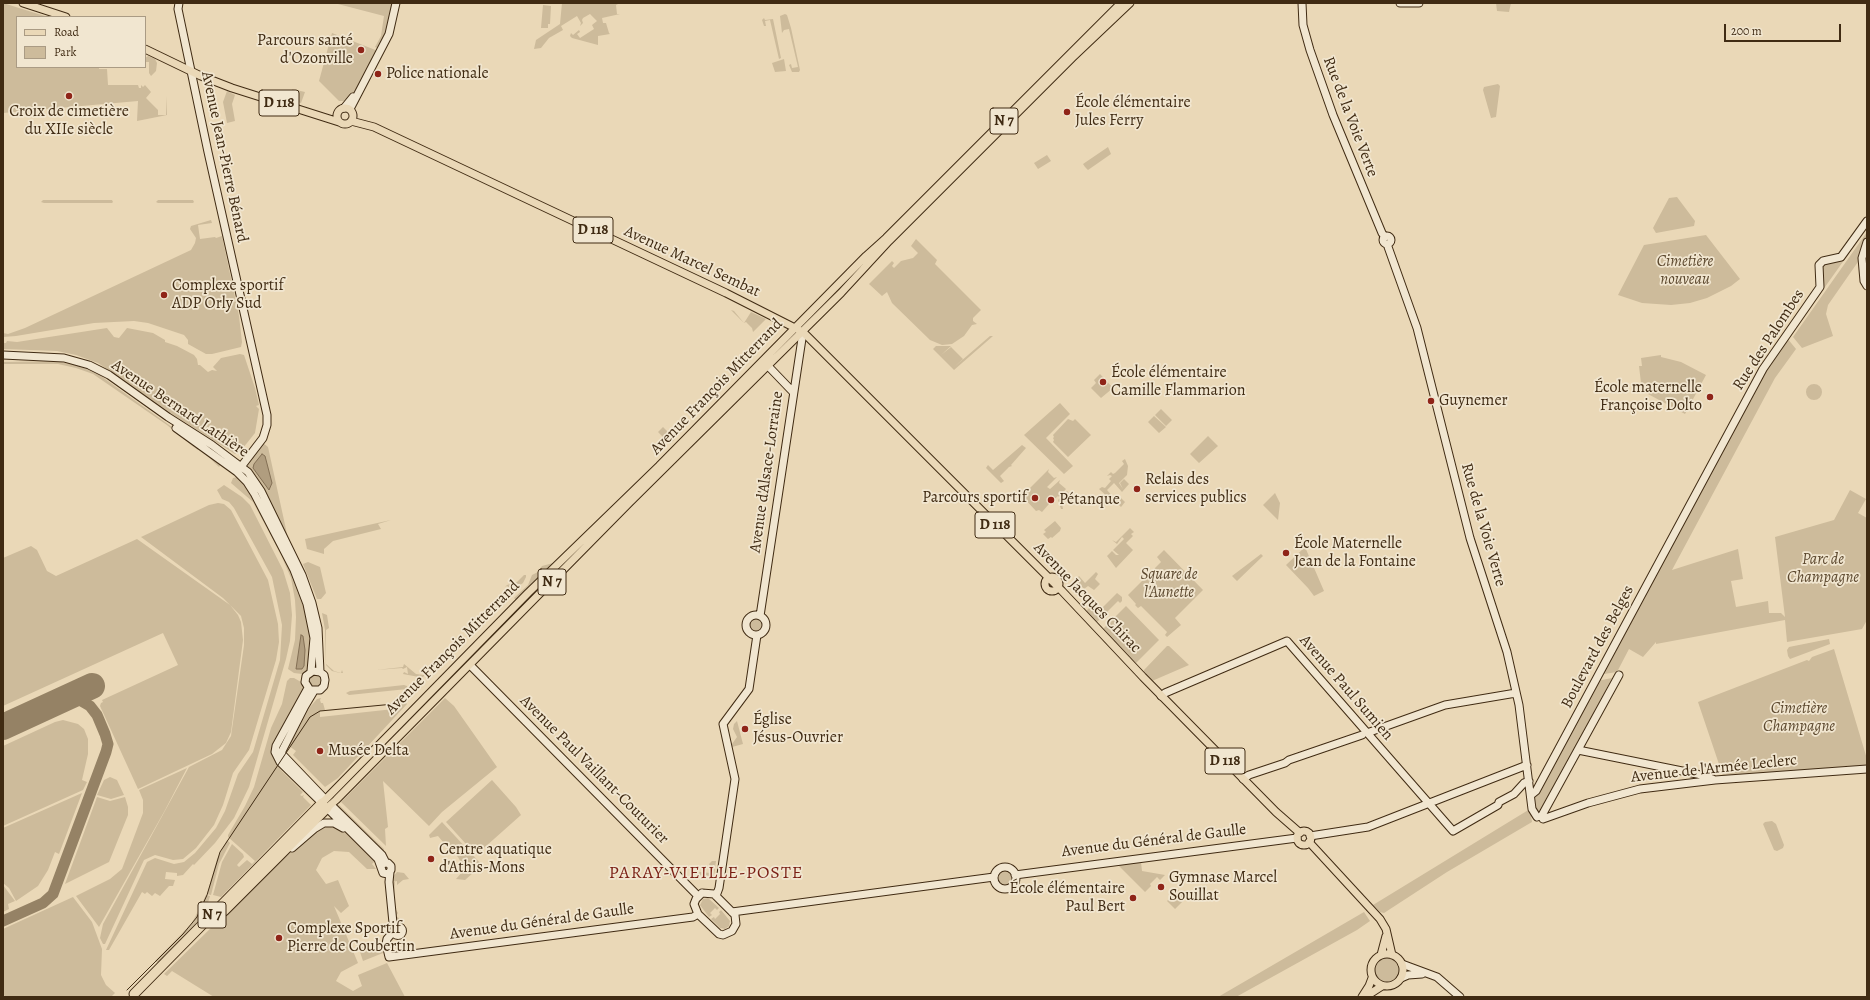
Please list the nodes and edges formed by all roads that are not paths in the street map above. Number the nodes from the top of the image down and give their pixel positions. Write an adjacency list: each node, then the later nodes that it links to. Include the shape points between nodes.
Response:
1 (24, 3): 10 (main road)
2 (396, 3): 14 (street, via 389,34)
3 (1121, 3): 24 (main road, Avenue François Mitterrand / N 7)
4 (1127, 3): 11 (main road)
5 (1130, 3): 11 (main road, Avenue François Mitterrand / N 7)
6 (1302, 3): 41 (street, Rue de la Voie Verte, via 1303,25 1333,115 1386,240 1417,327 1470,538 1507,652)
7 (1400, 3): 8 (street)
8 (1420, 3)
9 (178, 4): 13 (street, Avenue Jean-Pierre Bénard)
10 (63, 16)
11 (1105, 27): 25 (main road, Avenue François Mitterrand / N 7, via 894,236)
12 (146, 48): 13 (main road, D 118, via 158,51)
13 (191, 68): 15 (main road, D 118, via 240,90); 20 (street, Avenue Jean-Pierre Bénard)
14 (346, 111): 15 (main road, D 118); 16 (main road, via 337,118); 17 (main road, via 353,117); 18 (main road, Avenue Marcel Sembat / D 118)
15 (317, 114): 16 (main road, D 118)
16 (339, 122): 17 (main road, Avenue Marcel Sembat)
17 (351, 122): 18 (main road, Avenue Marcel Sembat / D 118)
18 (374, 127): 24 (main road, Avenue Marcel Sembat / D 118)
19 (217, 156): 20 (street)
20 (210, 158): 30 (street, Avenue Jean-Pierre Bénard, via 244,314 248,348 263,409 261,432)
21 (1867, 221): 31 (street, Rue des Palombes, via 1841,257 1819,265 1820,287 1763,369)
22 (1867, 242): 23 (street, via 1862,258 1864,282)
23 (1867, 286)
24 (795, 328): 25 (main road, Avenue Marcel Sembat / D 118); 51 (main road, Avenue François Mitterrand / N 7, via 659,466 493,628 334,790)
25 (803, 332): 28 (main road, Avenue François Mitterrand / N 7); 29 (street, Avenue d'Alsace-Lorraine); 32 (main road, Avenue Jacques Chirac / D 118)
26 (3, 355): 30 (street, Avenue Bernard Lathière, via 53,356 89,365 109,375 212,445)
27 (3, 360): 30 (street, Avenue Bernard Lathière, via 53,359 78,364 95,371)
28 (769, 367): 29 (street); 36 (main road, Avenue François Mitterrand / N 7, via 725,408)
29 (793, 392): 34 (street, Avenue d'Alsace-Lorraine)
30 (238, 468): 37 (street, Avenue Bernard Lathière, via 254,493 303,592 313,630); 38 (street, Avenue Bernard Lathière, via 253,478 261,491 307,587 318,628)
31 (1686, 510): 50 (street, Boulevard des Belges, via 1536,791)
32 (1048, 580): 33 (main road, via 1044,584 1045,589 1050,592); 33 (main road, via 1053,576 1058,579 1060,584)
33 (1056, 589): 42 (main road, Avenue Jacques Chirac / D 118)
34 (760, 616): 35 (street, via 766,626 763,632); 35 (street, via 752,616 746,624 749,632)
35 (757, 635): 62 (street, via 749,689 723,724 735,780)
36 (470, 665): 51 (main road, Avenue François Mitterrand / N 7); 61 (street, Avenue Paul Vaillant-Couturier)
37 (311, 671): 38 (street); 40 (street, Avenue Bernard Lathière, via 305,679)
38 (320, 672): 40 (street, Avenue Bernard Lathière, via 325,678 325,683 322,688)
39 (1618, 675): 44 (street, Boulevard des Belges)
40 (311, 690): 51 (street, Avenue Bernard Lathière, via 276,746 275,752 280,762)
41 (1516, 693): 43 (street, via 1445,705); 45 (street, Rue de la Voie Verte)
42 (1162, 696): 43 (street, Avenue Paul Sumien, via 1286,641); 47 (main road, Avenue Jacques Chirac / D 118)
43 (1365, 734): 47 (street, via 1289,760); 52 (street, Avenue Paul Sumien)
44 (1578, 750): 48 (street, via 1697,774); 53 (street, Boulevard des Belges)
45 (1527, 765): 49 (street, Rue de la Voie Verte); 52 (street)
46 (1867, 769): 48 (street, Avenue de l'Armée Leclerc)
47 (1243, 780): 54 (main road, Avenue Jacques Chirac / D 118)
48 (1715, 780): 53 (street, Avenue de l'Armée Leclerc, via 1640,789)
49 (1529, 781): 50 (street, Rue de la Voie Verte); 52 (street, Avenue Paul Sumien, via 1498,805 1453,831)
50 (1531, 795): 53 (street, Rue de la Voie Verte, via 1533,813)
51 (328, 803): 55 (street); 57 (highway, N 7); 58 (street, via 382,855); 72 (highway, N 7)
52 (1429, 803): 56 (street, via 1368,827)
53 (1540, 818)
54 (1298, 835): 56 (main road, Avenue Jacques Chirac, via 1299,843); 56 (main road, via 1306,832); 59 (street, Avenue du Général de Gaulle)
55 (356, 837): 57 (street, via 337,824 324,823 314,828); 58 (street)
56 (1308, 841): 65 (main road, Avenue Jacques Chirac, via 1380,919)
57 (276, 860): 72 (highway, N 7)
58 (384, 864): 64 (street, Avenue du Général de Gaulle, via 382,871 387,873 396,932 387,939 389,957 693,917)
59 (1015, 875): 60 (street, via 1011,870 1002,868); 60 (street, via 1014,884 1006,889 998,887)
60 (994, 877): 63 (street)
61 (698, 896): 62 (street, via 712,893); 64 (street, via 694,904)
62 (716, 896): 63 (street)
63 (732, 912): 64 (street, via 736,919 734,928 730,933 723,935 715,931)
64 (698, 914)
65 (1386, 931): 66 (main road); 67 (main road, Avenue Jacques Chirac)
66 (1381, 955): 67 (main road); 69 (main road, via 1372,963)
67 (1392, 955): 68 (main road)
68 (1402, 964): 70 (main road); 76 (street, via 1437,977)
69 (1372, 978): 71 (main road); 73 (main road)
70 (1402, 978): 71 (main road, via 1393,986); 75 (street, via 1414,974 1425,975 1445,985)
71 (1382, 986): 74 (main road)
72 (136, 995)
73 (1362, 997)
74 (1365, 997)
75 (1456, 997)
76 (1460, 997)

